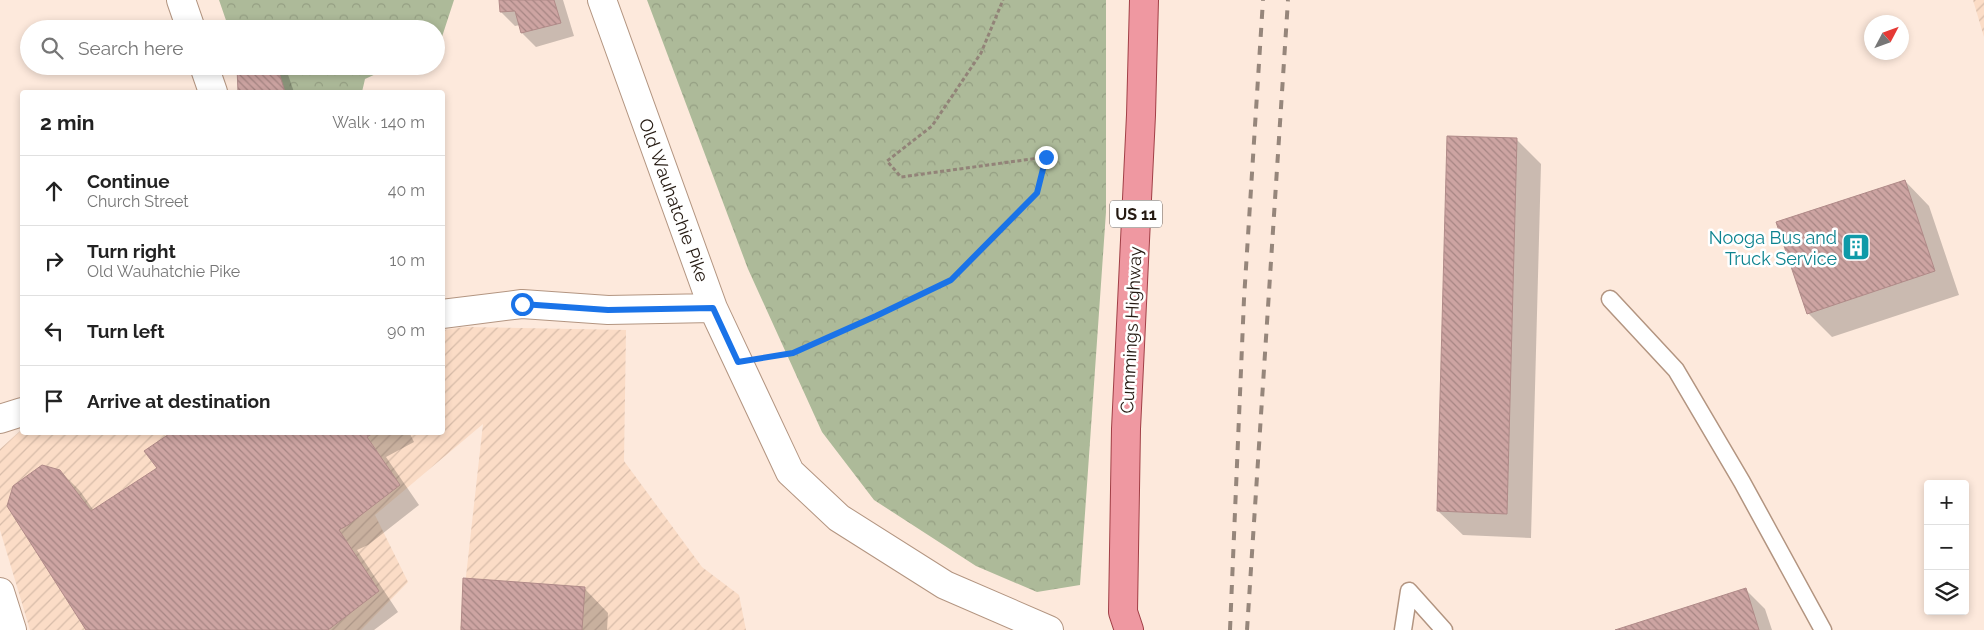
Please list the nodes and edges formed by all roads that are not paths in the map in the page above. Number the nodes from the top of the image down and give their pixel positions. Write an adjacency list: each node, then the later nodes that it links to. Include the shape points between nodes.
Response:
1 (181, 0): 4 (street)
2 (602, 0): 8 (street, Old Wauhatchie Pike)
3 (1144, 0): 15 (main road, Cummings Highway / US 11, via 1126,429 1123,612)
4 (188, 20)
5 (207, 75): 6 (street)
6 (212, 90)
7 (1610, 299): 18 (lane, via 1676,370)
8 (713, 308): 9 (street, via 608,310 522,304); 14 (street, Old Wauhatchie Pike, via 790,472 838,518 945,585)
9 (445, 314)
10 (20, 413): 11 (street)
11 (0, 419)
12 (0, 592): 13 (street)
13 (12, 630)
14 (1048, 630)
15 (1129, 630)
16 (1403, 630): 17 (lane, via 1409,591)
17 (1444, 630)
18 (1823, 630)

